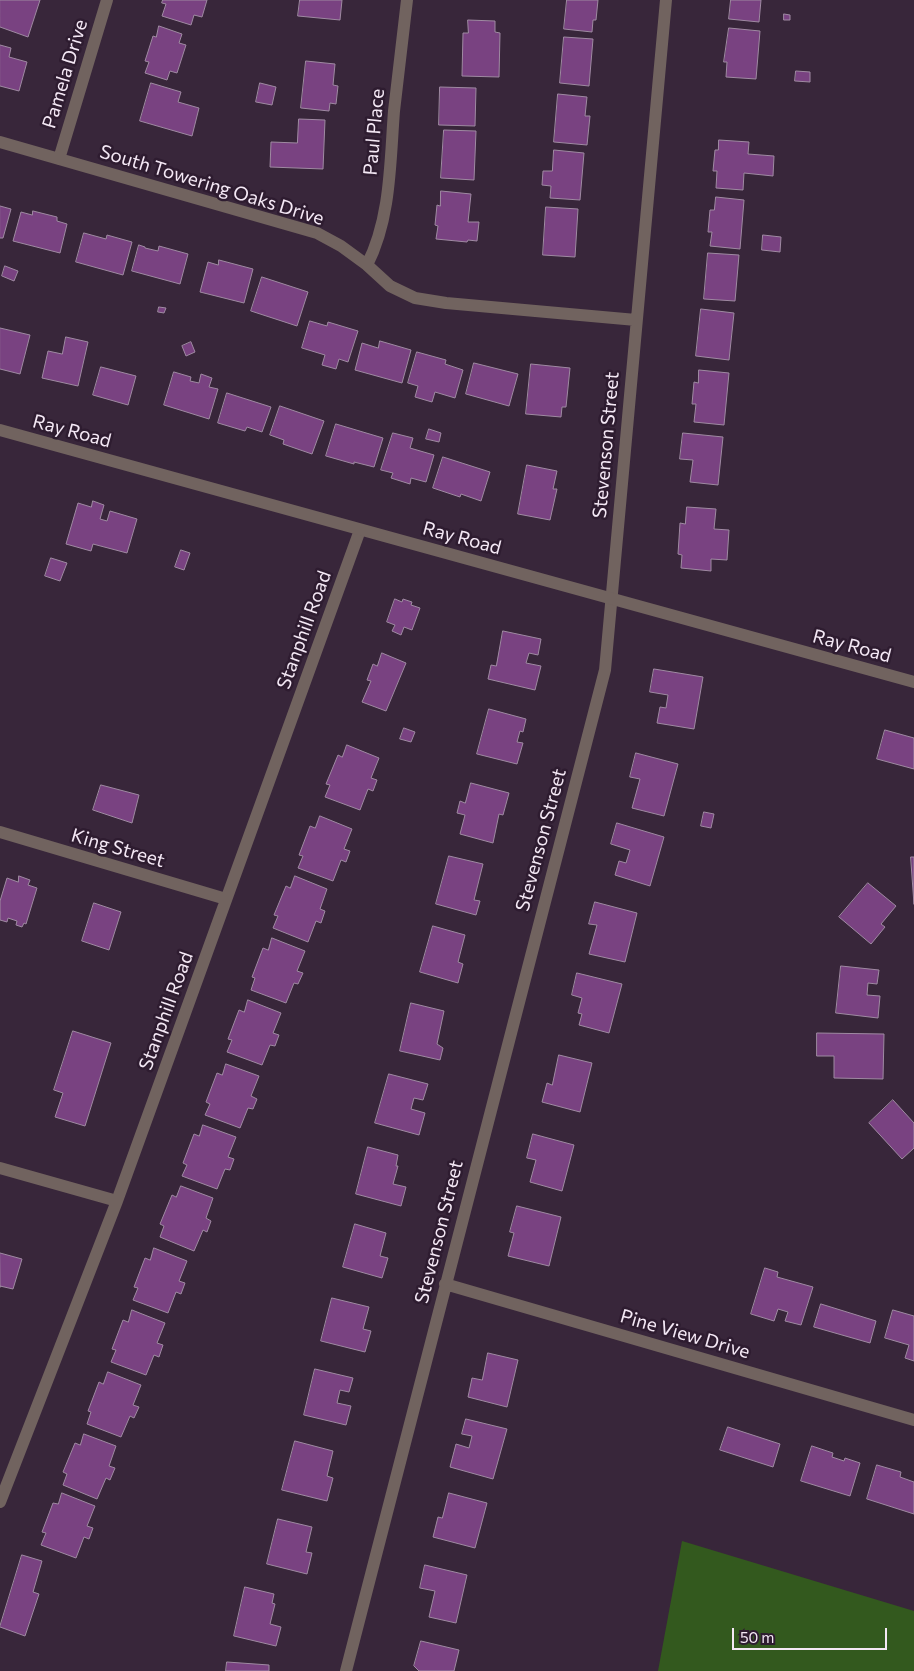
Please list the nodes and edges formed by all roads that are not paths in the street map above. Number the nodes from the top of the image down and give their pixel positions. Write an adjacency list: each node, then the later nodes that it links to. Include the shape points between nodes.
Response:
1 (107, 0): 5 (street, Pamela Drive)
2 (407, 0): 6 (street, Paul Place, via 388,189 382,228)
3 (666, 0): 7 (street, Stevenson Street)
4 (0, 142): 5 (street, South Towering Oaks Drive)
5 (59, 159): 6 (street, South Towering Oaks Drive, via 317,233)
6 (367, 264): 7 (street, South Towering Oaks Drive, via 390,286 415,298 446,304)
7 (636, 320): 10 (street, Stevenson Street)
8 (0, 430): 9 (street, Ray Road)
9 (360, 530): 10 (street, Ray Road); 13 (street, Stanphill Road)
10 (610, 598): 11 (street, Ray Road); 16 (street, Stevenson Street, via 605,670)
11 (914, 682)
12 (0, 832): 13 (street, King Street)
13 (226, 899): 15 (street, Stanphill Road)
14 (0, 1168): 15 (street)
15 (117, 1201): 18 (street, Stanphill Road)
16 (445, 1284): 17 (street, Pine View Drive); 19 (street, Stevenson Street)
17 (914, 1420)
18 (0, 1502)
19 (346, 1671)

